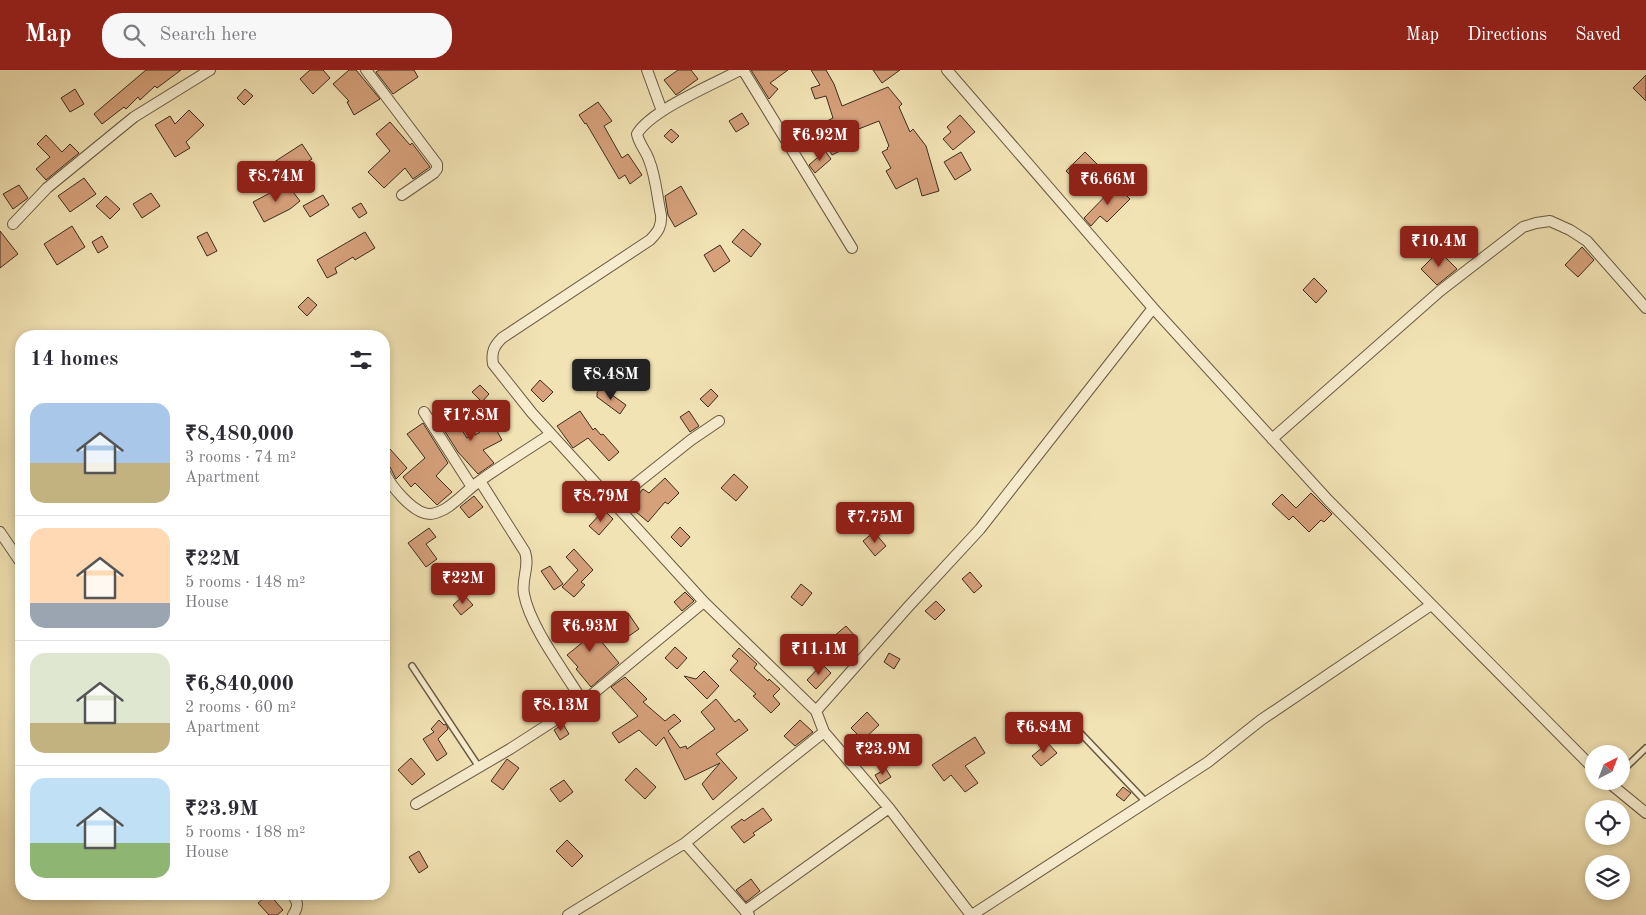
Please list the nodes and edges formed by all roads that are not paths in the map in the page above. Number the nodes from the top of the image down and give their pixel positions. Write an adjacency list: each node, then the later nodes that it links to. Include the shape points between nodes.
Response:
1 (210, 70): 8 (street, via 134,117 47,188)
2 (366, 70): 7 (street, via 437,164 434,172)
3 (647, 70): 6 (street)
4 (742, 70): 6 (street); 9 (street)
5 (947, 70): 10 (street)
6 (662, 111): 14 (street, via 637,134 652,168 662,222 658,231 650,240 502,338 491,354 493,364)
7 (402, 195)
8 (13, 224)
9 (852, 248)
10 (1153, 308): 15 (street); 25 (street, via 980,529)
11 (1646, 308): 15 (street, via 1587,242 1550,221 1536,222 1523,227 1440,291)
12 (424, 412): 17 (street)
13 (719, 421): 18 (street)
14 (551, 434): 17 (street); 18 (street)
15 (1272, 439): 22 (street)
16 (390, 484): 17 (street, via 423,512 431,514 444,509)
17 (476, 484): 24 (street, via 525,552 528,561 524,594 536,626)
18 (613, 502): 21 (street)
19 (0, 532): 20 (street)
20 (15, 554)
21 (704, 602): 24 (street); 25 (street)
22 (1431, 605): 29 (street); 33 (street)
23 (412, 666): 31 (lane)
24 (583, 702): 31 (street)
25 (816, 710): 27 (street)
26 (1069, 721): 33 (lane)
27 (824, 732): 35 (street); 37 (street)
28 (1646, 748): 30 (lane)
29 (1585, 760)
30 (1630, 763)
31 (479, 767): 34 (street)
32 (1619, 790): 36 (street)
33 (1146, 802): 42 (street)
34 (416, 804)
35 (889, 808): 39 (street); 42 (street)
36 (1646, 813)
37 (685, 843): 39 (street); 41 (street)
38 (297, 900): 40 (street)
39 (747, 913)
40 (294, 915)
41 (568, 915)
42 (972, 915)

